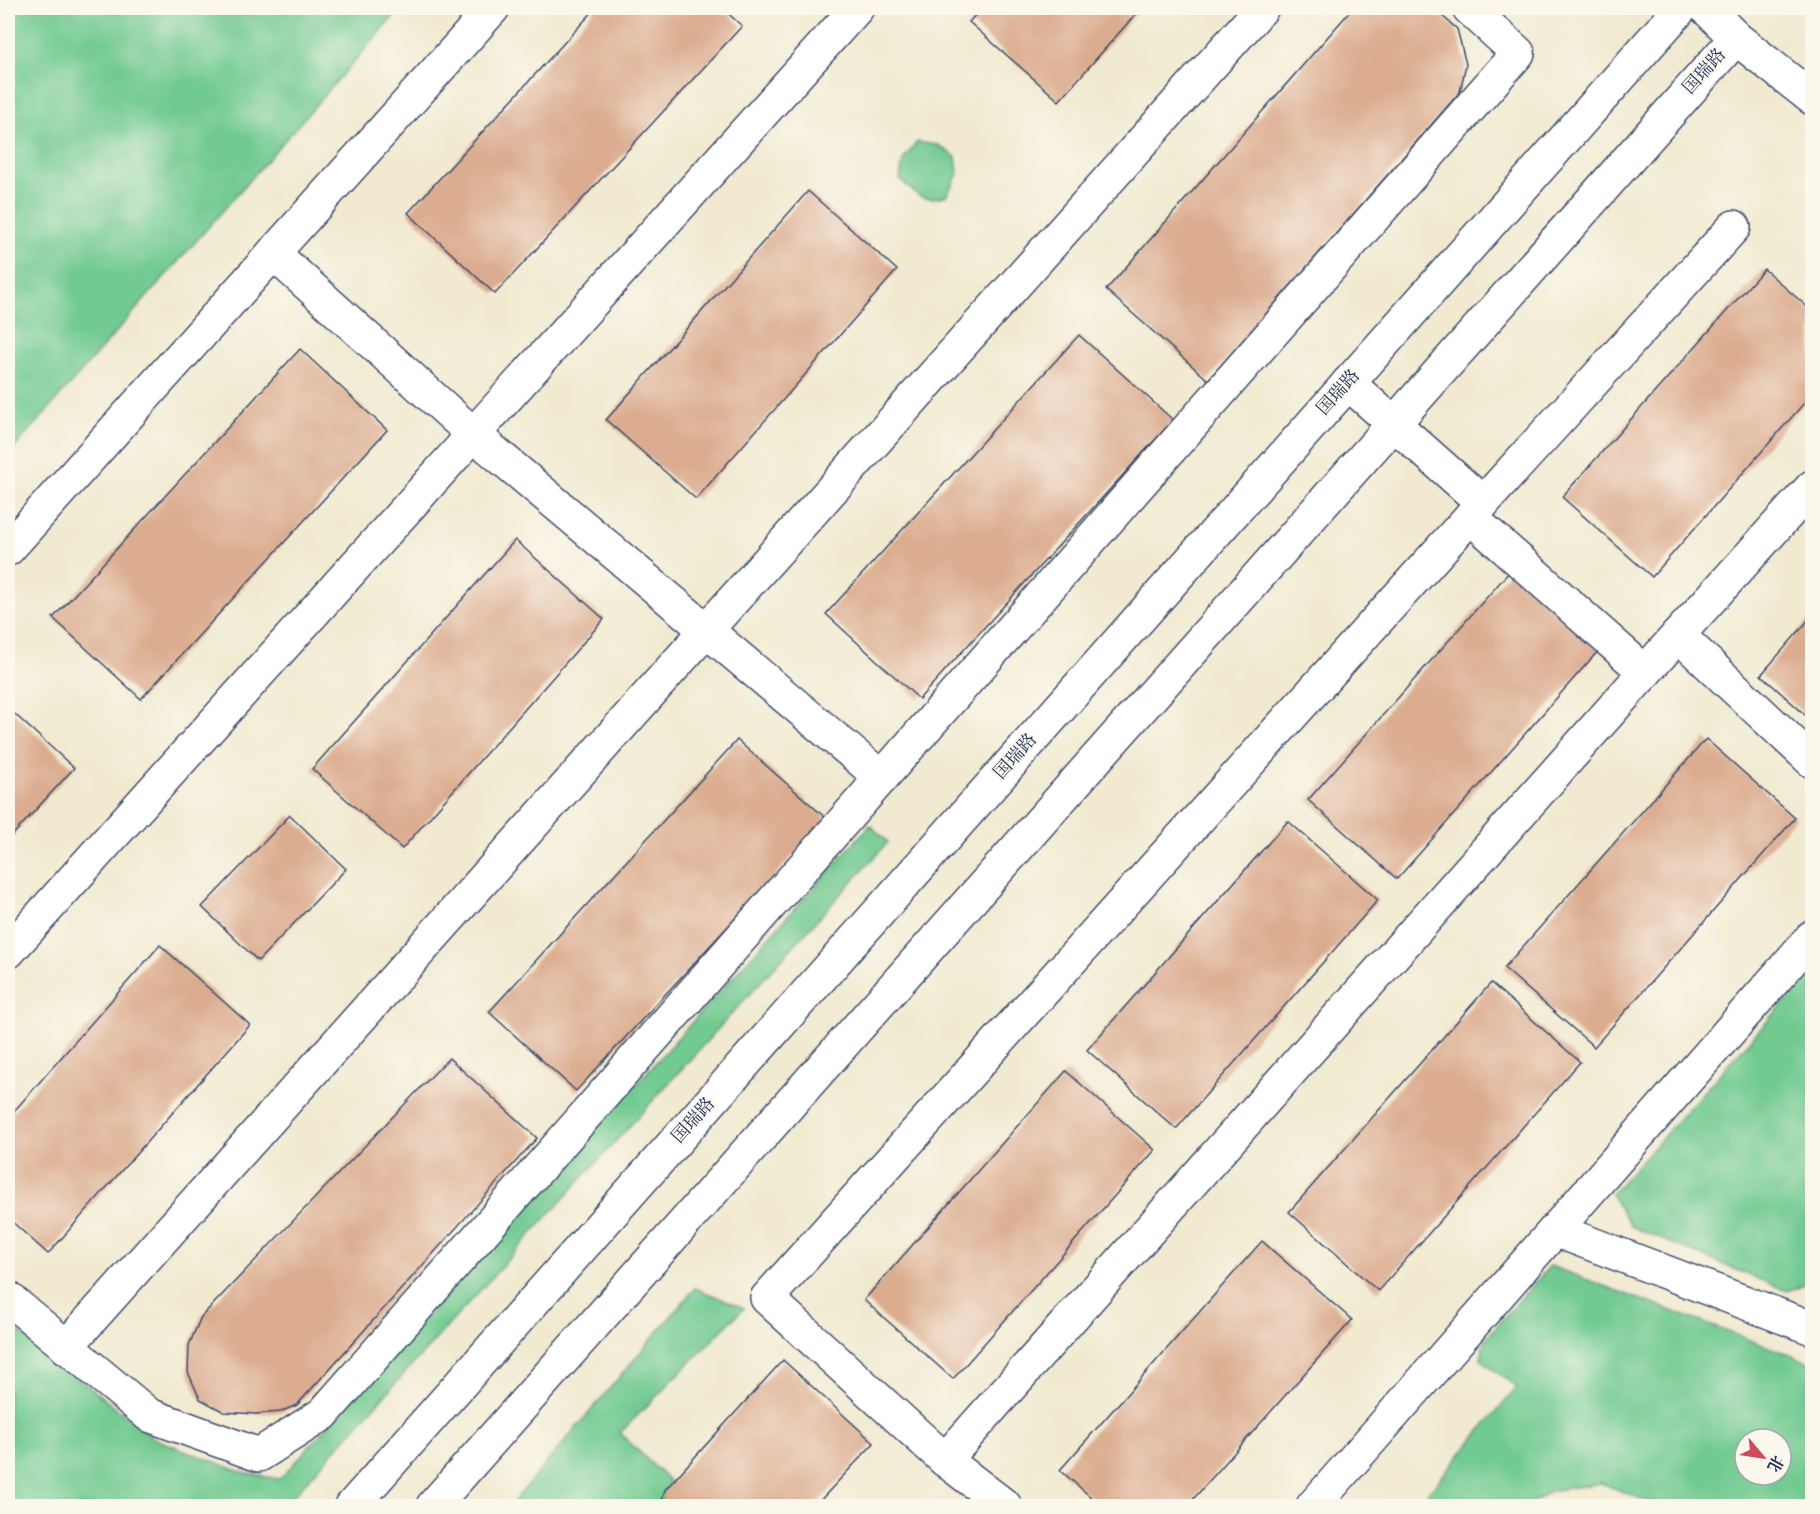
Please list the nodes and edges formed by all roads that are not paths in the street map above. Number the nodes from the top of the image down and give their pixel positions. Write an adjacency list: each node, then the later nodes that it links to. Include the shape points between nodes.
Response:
1 (493, 8): 10 (street)
2 (857, 8): 13 (street)
3 (1262, 8): 17 (street)
4 (1469, 8): 21 (street, via 1518,53)
5 (1681, 8): 11 (street, 国瑞路)
6 (1706, 8): 7 (street)
7 (1736, 38): 8 (street); 12 (street, 国瑞路)
8 (1812, 98)
9 (1734, 227): 15 (street)
10 (273, 253): 13 (street); 16 (street)
11 (1348, 383): 12 (street); 29 (street, 国瑞路)
12 (1394, 423): 15 (street); 30 (street, 国瑞路)
13 (473, 434): 17 (street); 23 (street)
14 (1812, 487): 18 (street)
15 (1477, 510): 19 (street); 28 (street, via 767,1298)
16 (8, 549)
17 (706, 630): 21 (street); 27 (street)
18 (1678, 635): 19 (street); 20 (street)
19 (1646, 672): 28 (street)
20 (1812, 761)
21 (882, 778): 27 (street, via 323,1414 259,1455 149,1415)
22 (1812, 937): 24 (street)
23 (8, 952)
24 (1555, 1230): 26 (street); 32 (street)
25 (8, 1298): 27 (street)
26 (1812, 1328)
27 (66, 1347)
28 (945, 1460): 31 (street)
29 (352, 1506)
30 (433, 1506)
31 (1005, 1506)
32 (1313, 1506)

